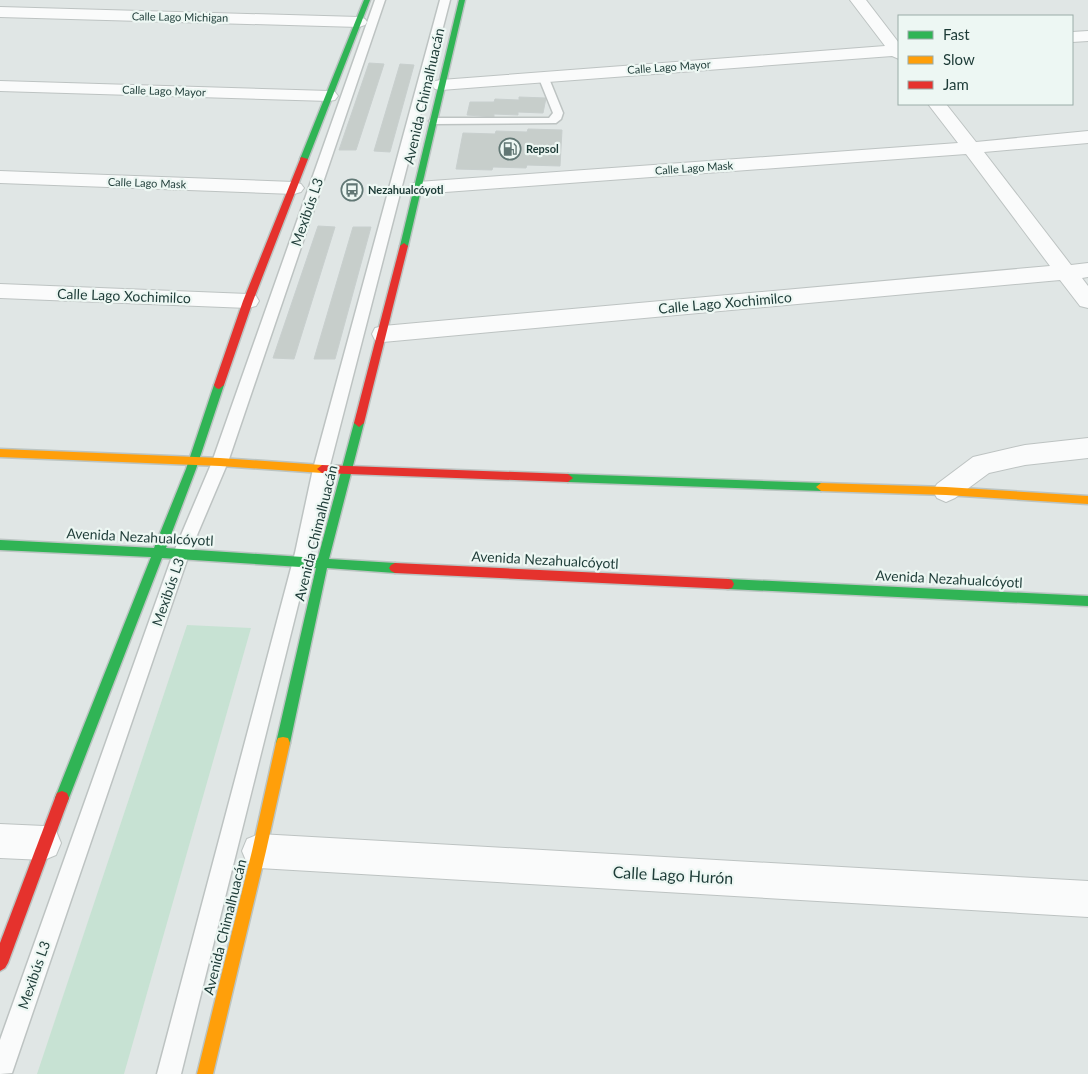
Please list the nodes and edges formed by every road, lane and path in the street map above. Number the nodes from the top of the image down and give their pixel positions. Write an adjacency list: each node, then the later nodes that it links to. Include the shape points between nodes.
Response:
1 (367, 0): 7 (main road)
2 (380, 0): 30 (lane, Mexibús L3)
3 (445, 0): 31 (lane)
4 (462, 0): 12 (main road, Avenida Chimalhuacán)
5 (858, 0): 10 (street)
6 (0, 12): 7 (street, Calle Lago Michigan)
7 (359, 22): 14 (main road)
8 (1088, 36): 9 (street)
9 (1073, 37)
10 (898, 51): 11 (street, Calle Lago Mayor)
11 (543, 76): 12 (street, Calle Lago Mayor); 16 (lane, via 558,113 552,121)
12 (441, 84): 16 (main road, Avenida Chimalhuacán)
13 (0, 86): 14 (street, Calle Lago Mayor)
14 (328, 96): 20 (main road)
15 (938, 105): 18 (street)
16 (434, 121): 21 (main road, Avenida Chimalhuacán)
17 (1088, 137): 18 (street, Calle Lago Mask)
18 (971, 148): 21 (street, Calle Lago Mask); 22 (street)
19 (0, 178): 20 (street, Calle Lago Mask)
20 (294, 188): 24 (main road)
21 (418, 188): 26 (main road, Avenida Chimalhuacán)
22 (1077, 271): 25 (street); 26 (street, Calle Lago Xochimilco)
23 (0, 291): 24 (street, Calle Lago Xochimilco)
24 (248, 301): 29 (main road)
25 (1088, 301)
26 (383, 334): 32 (main road, Avenida Chimalhuacán)
27 (1088, 448): 33 (street, via 1024,455 982,464)
28 (0, 453): 29 (main road)
29 (194, 461): 30 (main road); 36 (main road)
30 (220, 462): 31 (main road); 37 (lane, Mexibús L3)
31 (321, 469): 32 (main road); 38 (lane)
32 (347, 471): 33 (main road); 39 (main road, Avenida Chimalhuacán)
33 (946, 491): 34 (main road)
34 (1088, 500)
35 (0, 545): 36 (main road, Avenida Nezahualcóyotl)
36 (157, 553): 37 (main road, Avenida Nezahualcóyotl); 42 (main road)
37 (181, 554): 38 (main road, Avenida Nezahualcóyotl); 46 (lane, Mexibús L3)
38 (301, 563): 39 (main road, Avenida Nezahualcóyotl); 47 (lane)
39 (322, 565): 40 (main road, Avenida Nezahualcóyotl); 43 (main road, Avenida Chimalhuacán)
40 (1088, 601)
41 (0, 841): 42 (street)
42 (44, 843): 45 (main road)
43 (259, 851): 44 (street, Calle Lago Hurón); 48 (main road, Avenida Chimalhuacán)
44 (1088, 900)
45 (0, 963)
46 (0, 1073)
47 (168, 1074)
48 (205, 1074)

